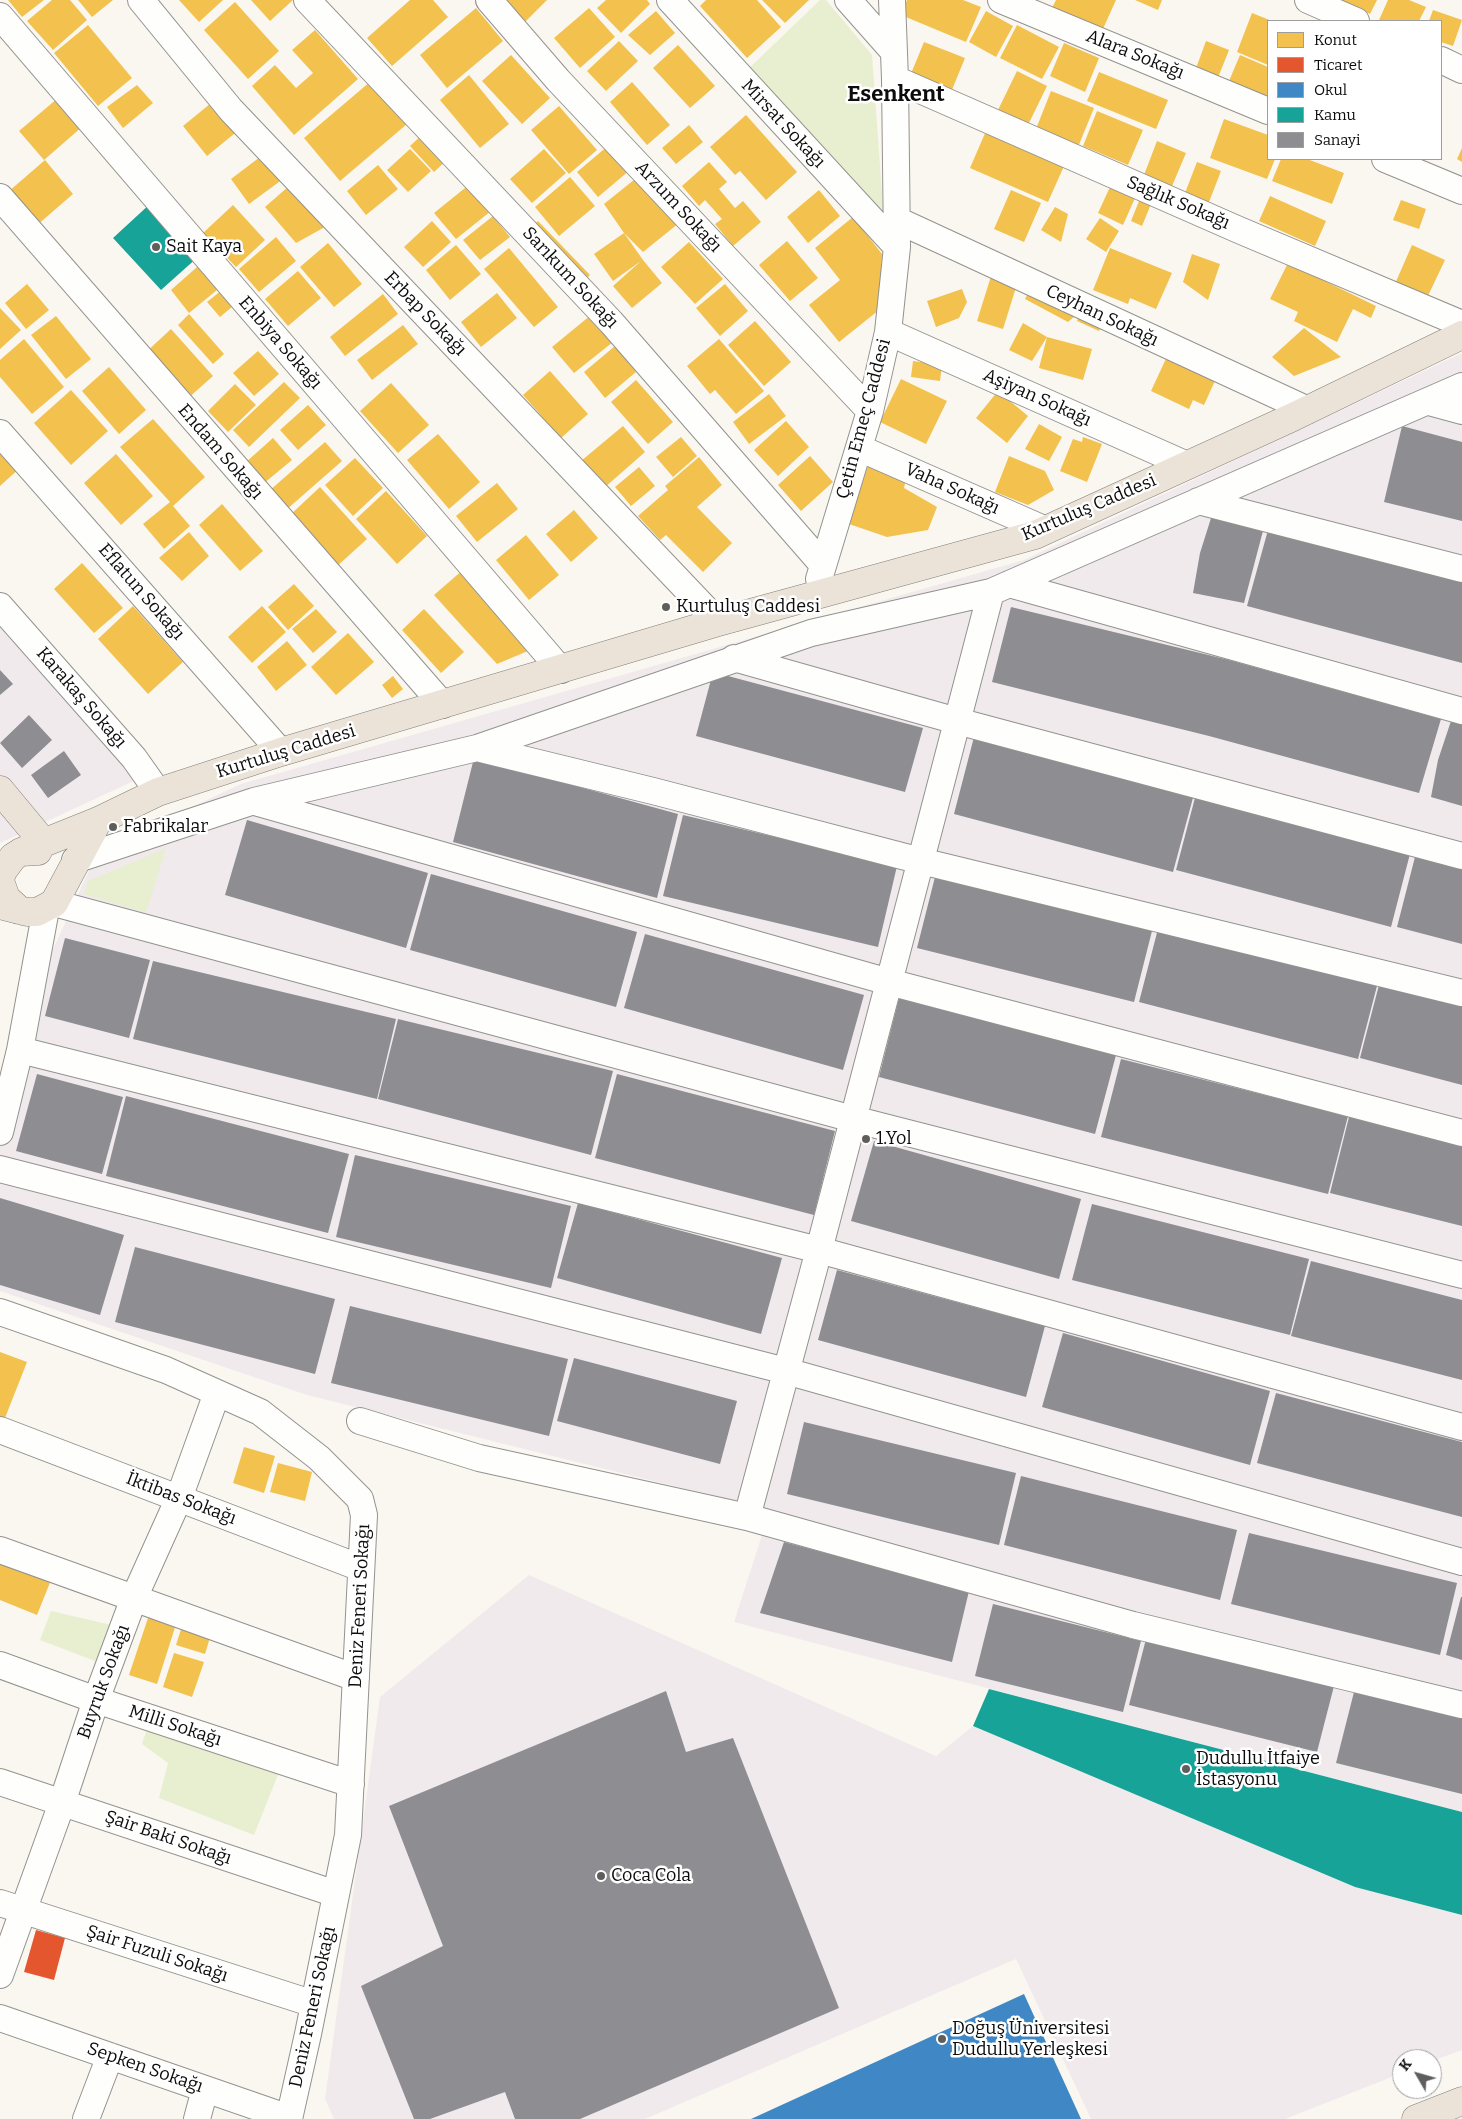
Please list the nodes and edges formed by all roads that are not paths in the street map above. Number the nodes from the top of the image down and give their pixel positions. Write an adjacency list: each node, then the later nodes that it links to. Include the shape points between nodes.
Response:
1 (141, 0): 39 (street, Erbap Sokağı, via 231,110)
2 (307, 0): 34 (street, Sarıkum Sokağı, via 611,322)
3 (489, 0): 27 (street, Arzum Sokağı, via 558,80)
4 (670, 0): 20 (street, Mirsat Sokağı)
5 (848, 0): 11 (street)
6 (892, 0): 11 (street, Çetin Emeç Caddesi)
7 (1001, 0): 15 (street, Alara Sokağı)
8 (1308, 0): 10 (street)
9 (0, 16): 41 (street, Enbiya Sokağı)
10 (1354, 20)
11 (894, 52): 14 (street, Çetin Emeç Caddesi)
12 (1442, 60): 13 (street)
13 (1462, 70)
14 (895, 79): 19 (street, Çetin Emeç Caddesi); 21 (street, Sağlık Sokağı)
15 (1267, 111)
16 (1387, 160): 17 (street)
17 (1462, 191)
18 (0, 197): 42 (street, Endam Sokağı)
19 (897, 220): 20 (street, Çetin Emeç Caddesi); 26 (street, Ceyhan Sokağı)
20 (897, 247): 22 (street, Çetin Emeç Caddesi)
21 (1462, 324)
22 (888, 332): 27 (street, Çetin Emeç Caddesi); 31 (street, Aşiyan Sokağı)
23 (1462, 335): 26 (main road, Kurtuluş Caddesi)
24 (1462, 386): 25 (street)
25 (1429, 402): 28 (street); 32 (street, via 1385,418)
26 (1308, 410): 31 (main road, Kurtuluş Caddesi)
27 (870, 411): 30 (street, Çetin Emeç Caddesi)
28 (1462, 411)
29 (0, 433): 46 (street, Eflatun Sokağı)
30 (859, 448): 33 (street, Vaha Sokağı); 34 (street, Çetin Emeç Caddesi)
31 (1187, 465): 33 (main road, Kurtuluş Caddesi)
32 (1198, 501): 35 (street); 36 (street)
33 (1046, 530): 37 (main road, Kurtuluş Caddesi)
34 (823, 565): 37 (street, Çetin Emeç Caddesi)
35 (1462, 570)
36 (1000, 588): 40 (street, via 811,633); 43 (street); 44 (street)
37 (814, 595): 39 (main road, Kurtuluş Caddesi)
38 (0, 606): 48 (street, Karakaş Sokağı, via 134,758)
39 (718, 622): 41 (main road, Kurtuluş Caddesi)
40 (734, 658): 44 (street); 45 (street)
41 (561, 670): 42 (main road, Kurtuluş Caddesi)
42 (442, 705): 46 (main road, Kurtuluş Caddesi)
43 (1462, 711)
44 (957, 721): 52 (street); 54 (street)
45 (477, 748): 49 (street); 54 (street)
46 (281, 752): 48 (main road, Kurtuluş Caddesi)
47 (0, 790): 51 (main road)
48 (158, 792): 50 (main road, Kurtuluş Caddesi)
49 (254, 801): 53 (street); 57 (street)
50 (98, 821): 51 (main road, Kurtuluş Caddesi); 53 (main road)
51 (20, 854): 55 (main road, via 40,851 60,869); 56 (main road, via 2,872 0,881)
52 (1462, 856)
53 (75, 860): 55 (main road)
54 (920, 861): 57 (street); 58 (street)
55 (54, 899): 56 (main road, via 37,912); 59 (street); 60 (street)
56 (10, 907)
57 (889, 982): 60 (street); 62 (street)
58 (1462, 993)
59 (20, 1050): 61 (street); 64 (street)
60 (853, 1119): 64 (street); 65 (street)
61 (0, 1132)
62 (1462, 1133)
63 (0, 1169): 67 (street)
64 (819, 1250): 67 (street); 70 (street)
65 (1462, 1275)
66 (0, 1312): 68 (street, Deniz Feneri Sokağı, via 166,1370)
67 (786, 1371): 73 (street); 75 (street)
68 (217, 1393): 72 (street, Buyruk Sokağı); 76 (street, Deniz Feneri Sokağı, via 260,1412 319,1458 360,1499 364,1515)
69 (360, 1421): 73 (street, via 479,1458)
70 (1462, 1427)
71 (0, 1430): 72 (street, İktibas Sokağı)
72 (179, 1498): 76 (street, İktibas Sokağı); 77 (street, Buyruk Sokağı)
73 (747, 1517): 81 (street, via 1134,1625)
74 (0, 1550): 77 (street)
75 (1462, 1562)
76 (362, 1568): 79 (street, Deniz Feneri Sokağı)
77 (134, 1598): 79 (street); 80 (street, Buyruk Sokağı)
78 (0, 1664): 80 (street, Milli Sokağı)
79 (356, 1678): 83 (street, Deniz Feneri Sokağı)
80 (96, 1700): 83 (street, Milli Sokağı); 84 (street, Buyruk Sokağı)
81 (1462, 1705)
82 (0, 1782): 84 (street, Şair Baki Sokağı)
83 (351, 1784): 85 (street, Deniz Feneri Sokağı, via 348,1835)
84 (62, 1803): 85 (street, Şair Baki Sokağı); 86 (street, Buyruk Sokağı)
85 (336, 1894): 88 (street, Deniz Feneri Sokağı)
86 (12, 1907): 87 (street, Buyruk Sokağı); 88 (street, Şair Fuzuli Sokağı)
87 (0, 1975)
88 (314, 2004): 93 (street, Deniz Feneri Sokağı)
89 (0, 2018): 90 (street, Sepken Sokağı)
90 (110, 2056): 91 (street, Sepken Sokağı); 94 (street)
91 (205, 2089): 93 (street, Sepken Sokağı); 95 (street)
92 (1462, 2101): 96 (main road)
93 (289, 2118)
94 (86, 2119)
95 (197, 2119)
96 (1416, 2119)

